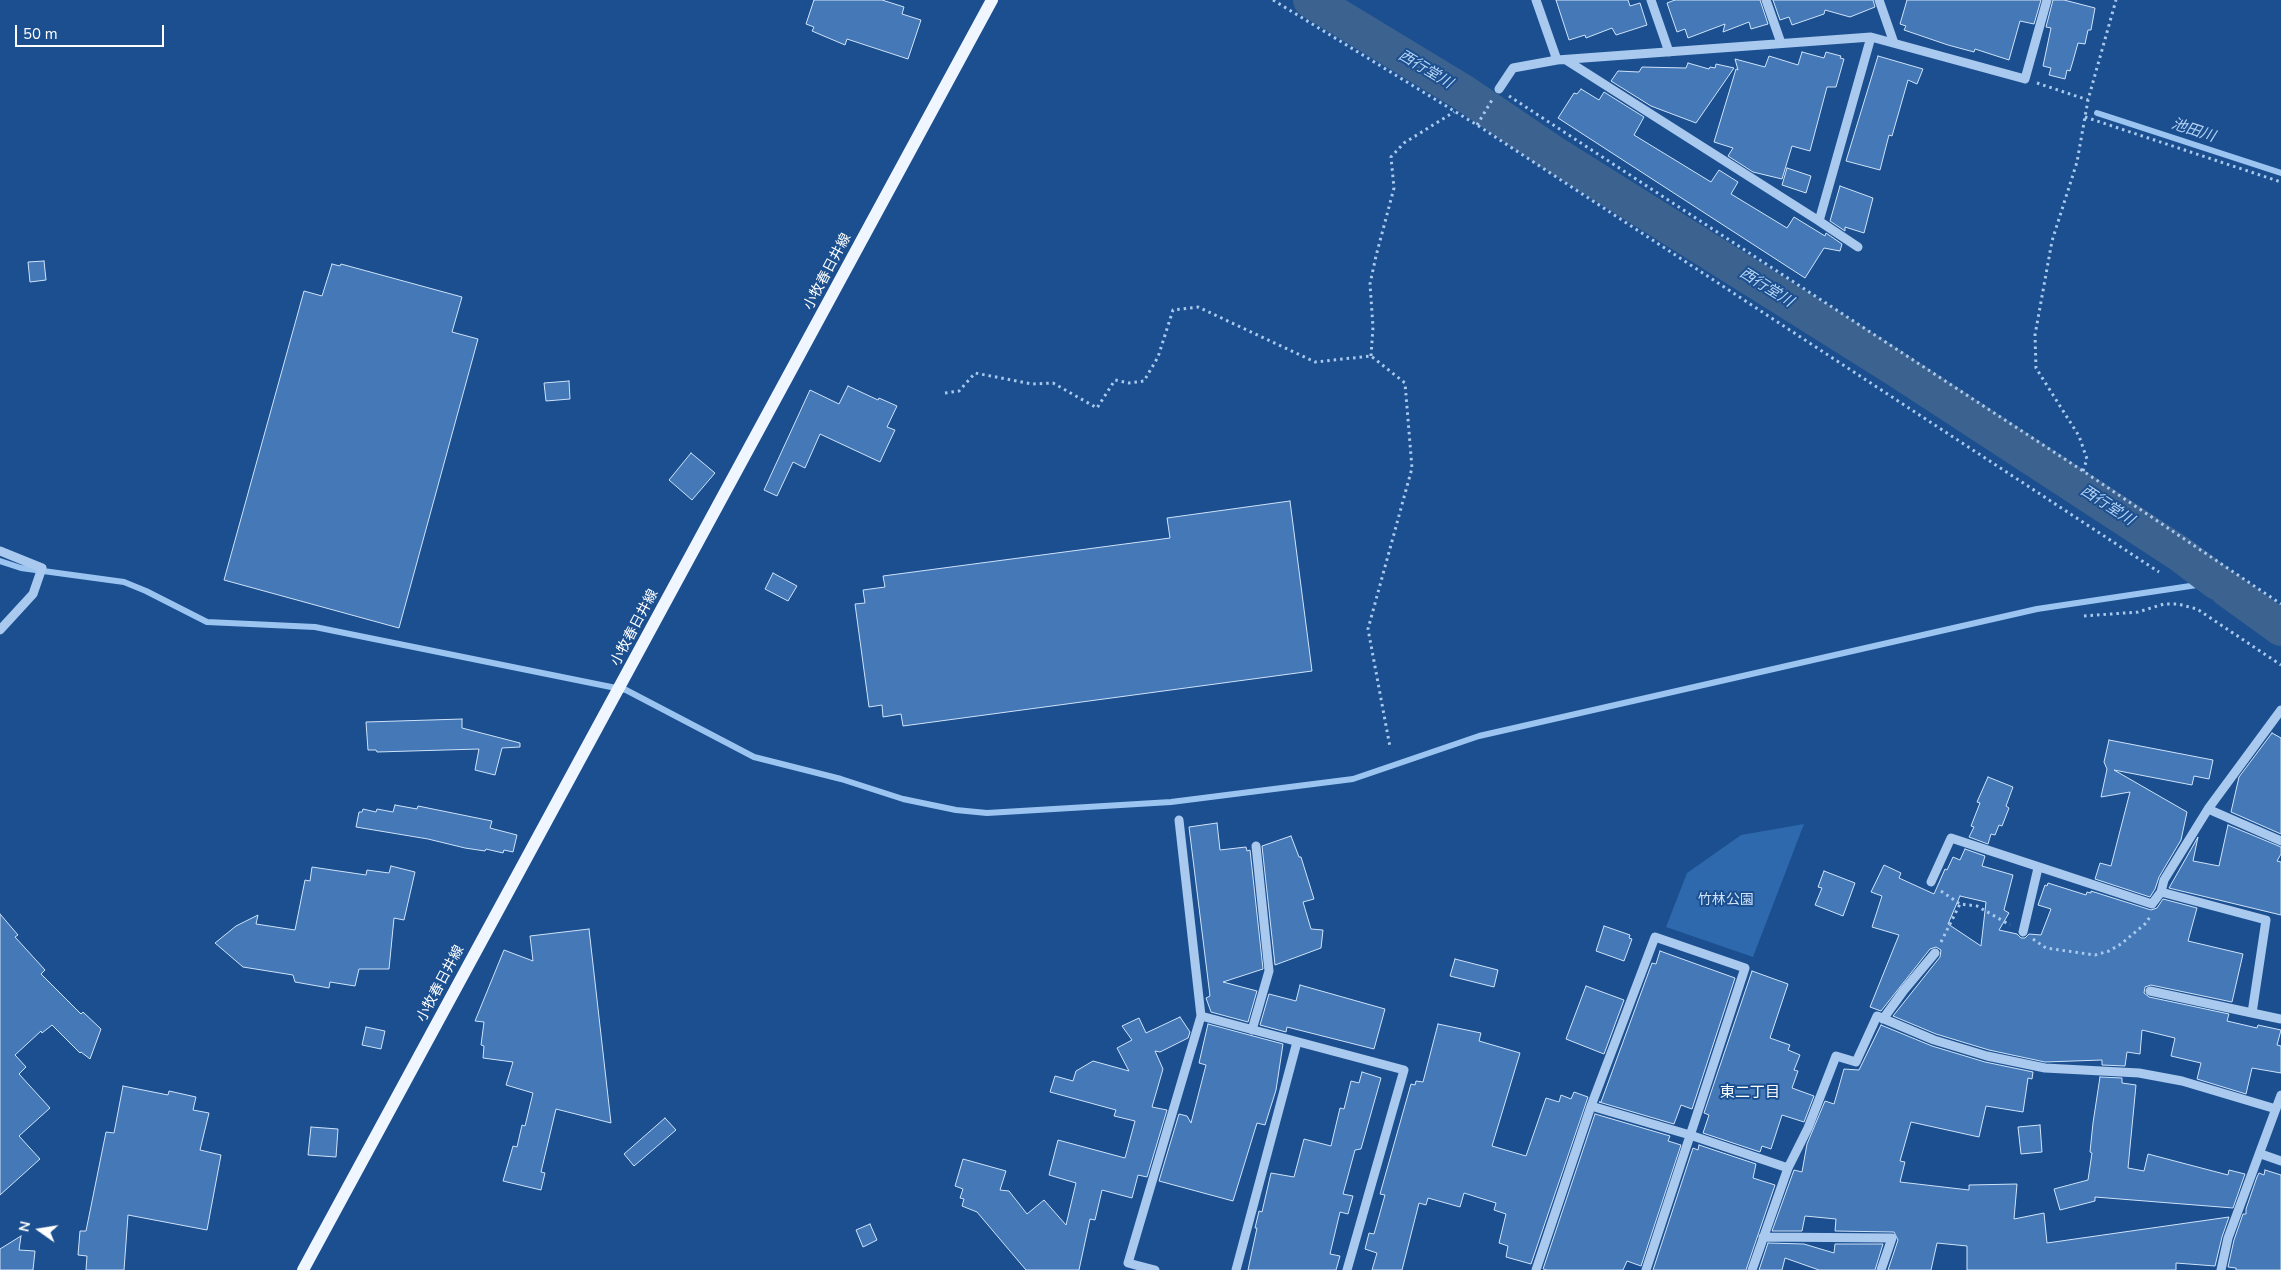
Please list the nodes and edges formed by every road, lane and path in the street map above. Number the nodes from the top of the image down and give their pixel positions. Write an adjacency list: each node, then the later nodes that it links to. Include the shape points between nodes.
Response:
1 (992, 0): 60 (main road, 小牧春日井線)
2 (1273, 0): 17 (path)
3 (1536, 0): 13 (street)
4 (1651, 0): 12 (street)
5 (1766, 0): 10 (street)
6 (1879, 0): 11 (street)
7 (2047, 0): 14 (street)
8 (2116, 0): 16 (path)
9 (1871, 37): 10 (street); 11 (street); 21 (street)
10 (1781, 43): 12 (street)
11 (1894, 43): 14 (street)
12 (1669, 52): 13 (street)
13 (1562, 60): 15 (street, via 1513,68); 21 (street)
14 (2025, 78): 16 (path)
15 (1499, 89): 19 (path); 25 (path)
16 (2088, 100): 18 (path)
17 (1454, 112): 19 (path); 23 (path, via 1404,143 1391,157 1394,188 1370,284)
18 (2085, 117): 20 (path); 25 (path, via 2077,162 2052,241 2035,336 2036,368 2078,436 2087,459)
19 (1477, 125): 27 (path)
20 (2281, 182)
21 (1819, 221): 22 (street)
22 (1858, 248)
23 (1371, 356): 24 (path, via 1315,362 1198,307 1173,310 1158,357 1144,381 1129,383 1115,380 1097,408 1053,383 1032,384 975,373 959,391); 33 (path, via 1406,383 1412,468 1368,629)
24 (945, 393)
25 (2083, 471): 28 (path)
26 (0, 551): 30 (street, via 42,568 32,594)
27 (2158, 572)
28 (2281, 604)
29 (2084, 616): 31 (path, via 2138,612 2164,604 2178,604 2197,609)
30 (0, 630)
31 (2281, 665)
32 (2281, 710): 34 (street)
33 (1390, 747)
34 (2208, 809): 36 (street); 40 (street, via 2164,880)
35 (1179, 820): 47 (street)
36 (2281, 841)
37 (1256, 846): 50 (street, via 1269,971)
38 (2038, 868): 39 (street, via 1951,838); 42 (street); 43 (street)
39 (1931, 882): 41 (path)
40 (2161, 892): 42 (street); 46 (street, via 2266,920)
41 (1960, 904): 43 (path, via 1977,906); 44 (path)
42 (2152, 904): 43 (path, via 2145,924 2121,944 2095,955 2046,948)
43 (2023, 932)
44 (1935, 953): 48 (street)
45 (2150, 991): 46 (street)
46 (2252, 1013): 49 (street)
47 (1201, 1016): 50 (street); 61 (street, via 1128,1263)
48 (1883, 1019): 54 (street, via 1934,1040 1987,1056 2045,1068 2139,1073 2182,1081); 58 (street, via 1877,1016 1856,1062 1836,1056 1808,1128)
49 (2281, 1019)
50 (1252, 1030): 51 (street)
51 (1297, 1042): 62 (street); 63 (street, via 1404,1070)
52 (2281, 1095): 54 (street)
53 (1591, 1106): 55 (street); 55 (street, via 1656,937 1745,968); 64 (street)
54 (2276, 1109): 56 (street)
55 (1690, 1135): 58 (street); 65 (street)
56 (2261, 1154): 57 (street); 68 (street, via 2228,1238)
57 (2281, 1160)
58 (1788, 1168): 59 (street)
59 (1763, 1237): 66 (street); 67 (street, via 1892,1238)
60 (303, 1270)
61 (1155, 1270)
62 (1236, 1270)
63 (1347, 1270)
64 (1536, 1270)
65 (1646, 1270)
66 (1752, 1270)
67 (1881, 1270)
68 (2221, 1270)

